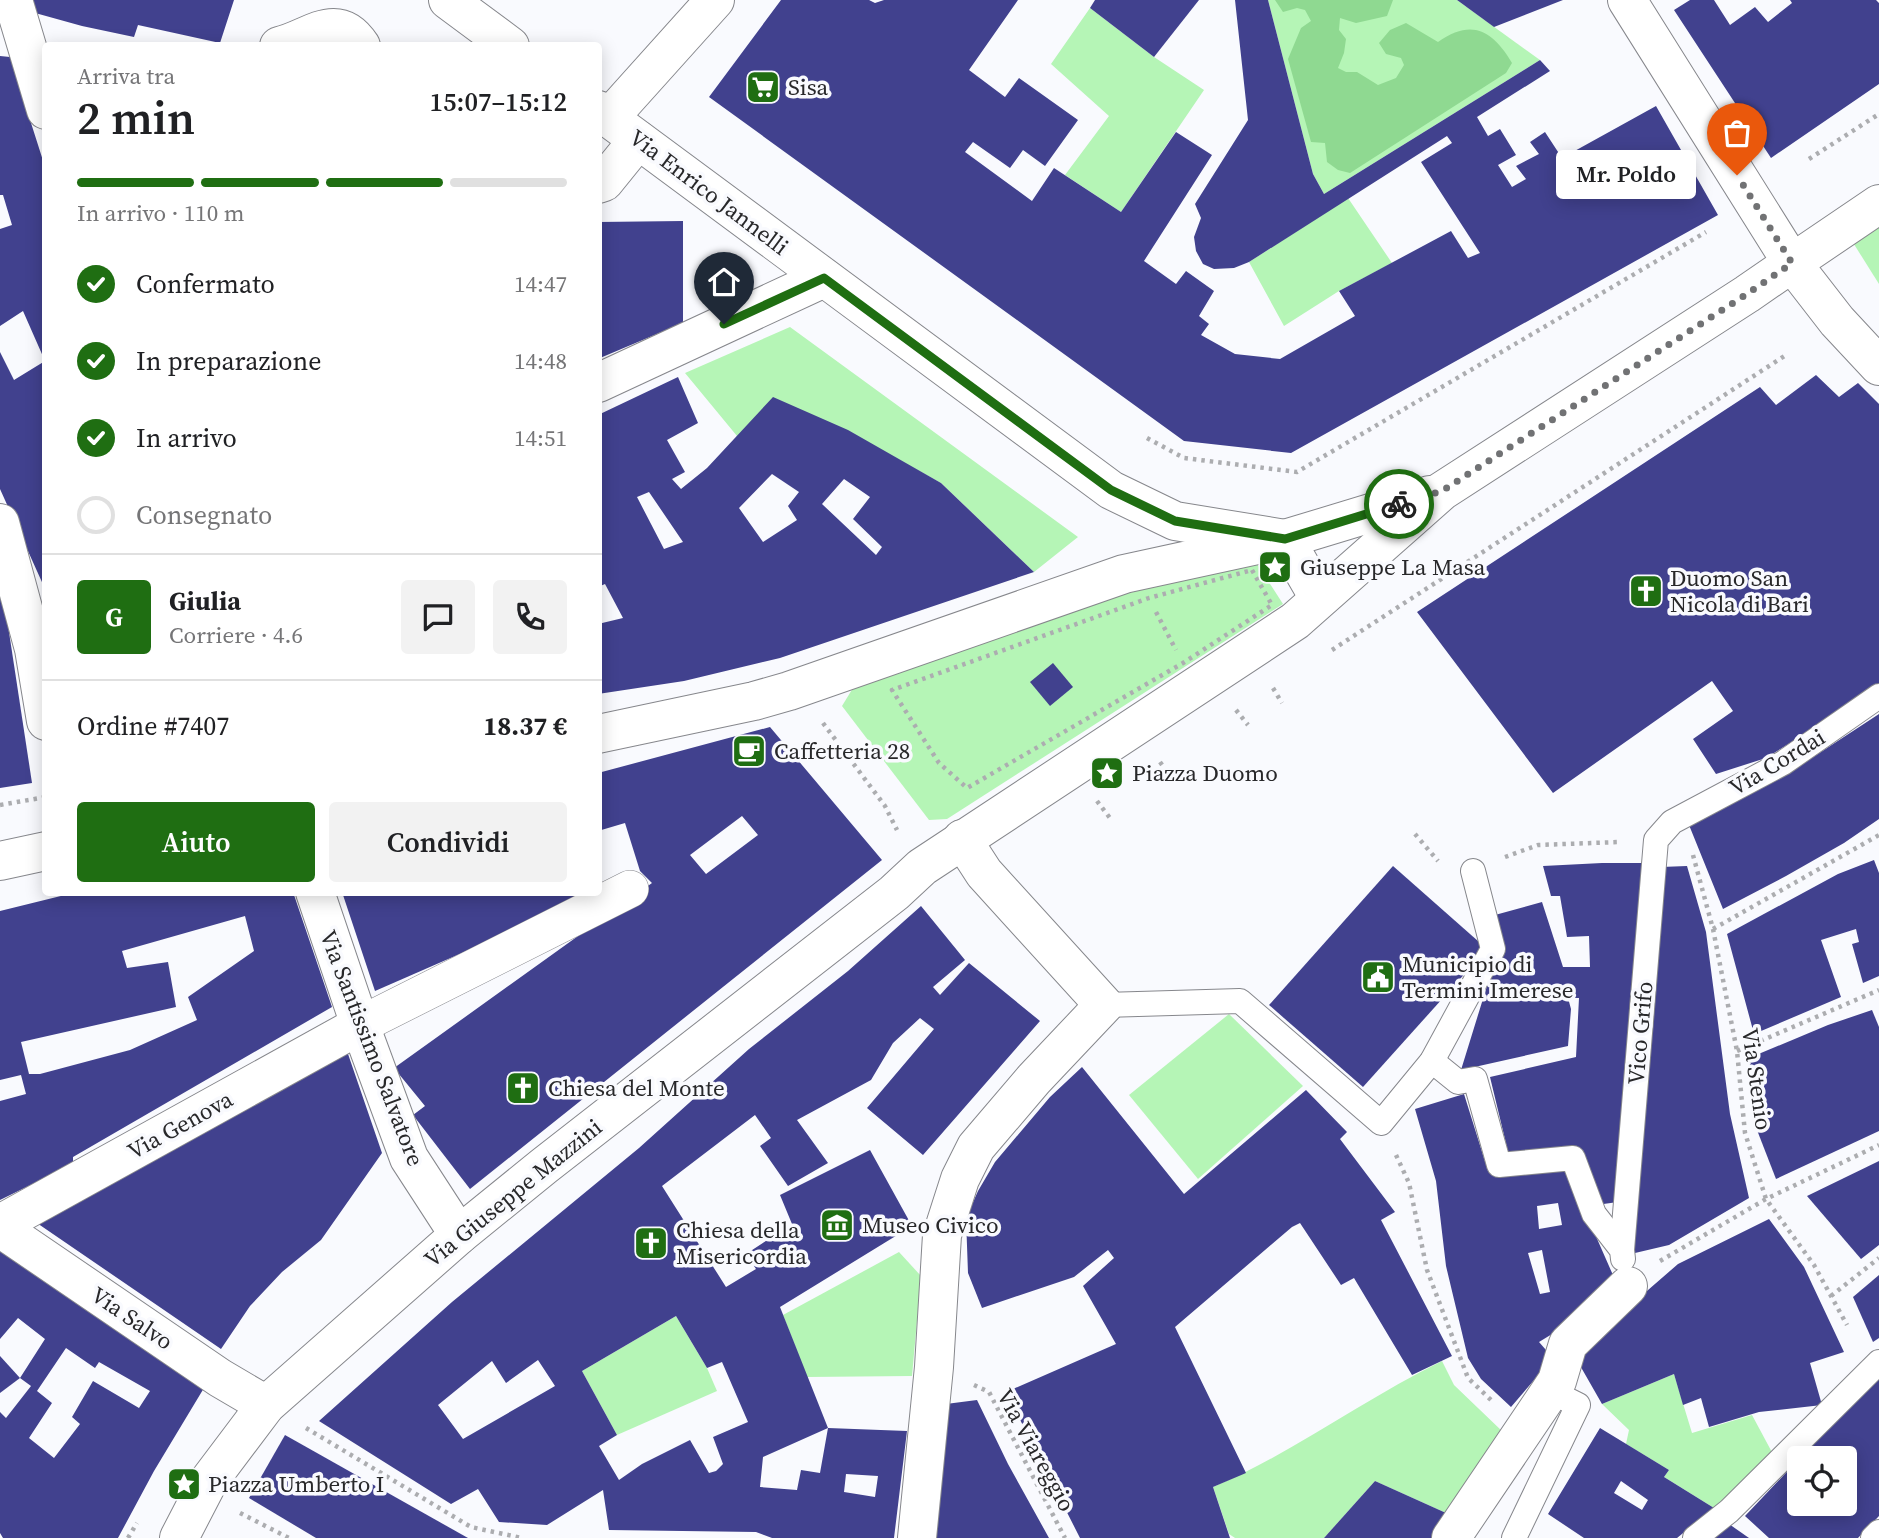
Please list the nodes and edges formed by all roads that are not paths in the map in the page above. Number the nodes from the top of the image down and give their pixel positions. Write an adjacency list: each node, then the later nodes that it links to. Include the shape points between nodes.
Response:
1 (13, 0): 8 (street)
2 (448, 0): 7 (street)
3 (715, 0): 10 (street)
4 (1627, 0): 13 (street)
5 (296, 42): 6 (street, via 332,27 349,31)
6 (358, 42)
7 (505, 42)
8 (24, 44): 9 (street)
9 (42, 98)
10 (615, 123): 11 (street); 14 (street, Via Enrico Jannelli)
11 (602, 182)
12 (1879, 204): 13 (street)
13 (1792, 263): 15 (street); 17 (street)
14 (824, 278): 16 (street); 19 (street, Via Enrico Jannelli, via 1111,490 1175,521)
15 (1879, 366)
16 (602, 381)
17 (1442, 491): 19 (street); 20 (street, Via Giuseppe Mazzini)
18 (0, 523): 21 (street)
19 (1285, 539): 20 (street); 24 (street, via 1124,574 754,701)
20 (1319, 598): 26 (street, Via Giuseppe Mazzini, via 1295,621)
21 (40, 646): 22 (street)
22 (42, 671)
23 (1879, 696): 25 (lane, Via Cordai, via 1783,763)
24 (602, 733)
25 (1664, 831): 37 (lane, Vico Grifo)
26 (962, 839): 32 (street, via 985,873); 36 (street, Via Giuseppe Mazzini)
27 (42, 852): 28 (street)
28 (0, 860)
29 (1473, 871): 34 (lane, via 1493,948)
30 (630, 889): 33 (street)
31 (316, 896): 33 (street, Via Santissimo Salvatore)
32 (1104, 1005): 34 (lane, via 1240,1002 1381,1123); 43 (street, via 976,1147 960,1179 942,1235)
33 (360, 1025): 35 (street, Via Genova); 36 (street, Via Santissimo Salvatore, via 409,1158)
34 (1432, 1061): 37 (lane, via 1458,1082 1475,1079 1499,1165 1573,1158 1594,1214)
35 (0, 1226): 40 (street, Via Salvo)
36 (459, 1235): 40 (street, Via Giuseppe Mazzini)
37 (1625, 1268): 44 (street, via 1568,1344 1557,1381)
38 (1879, 1362): 46 (lane, via 1729,1511)
39 (1563, 1398): 45 (lane, via 1578,1405)
40 (266, 1405): 42 (street, Via Giuseppe Mazzini, via 208,1482)
41 (1879, 1532): 47 (lane)
42 (179, 1538)
43 (917, 1538)
44 (1451, 1538)
45 (1514, 1538)
46 (1695, 1538)
47 (1873, 1538)

